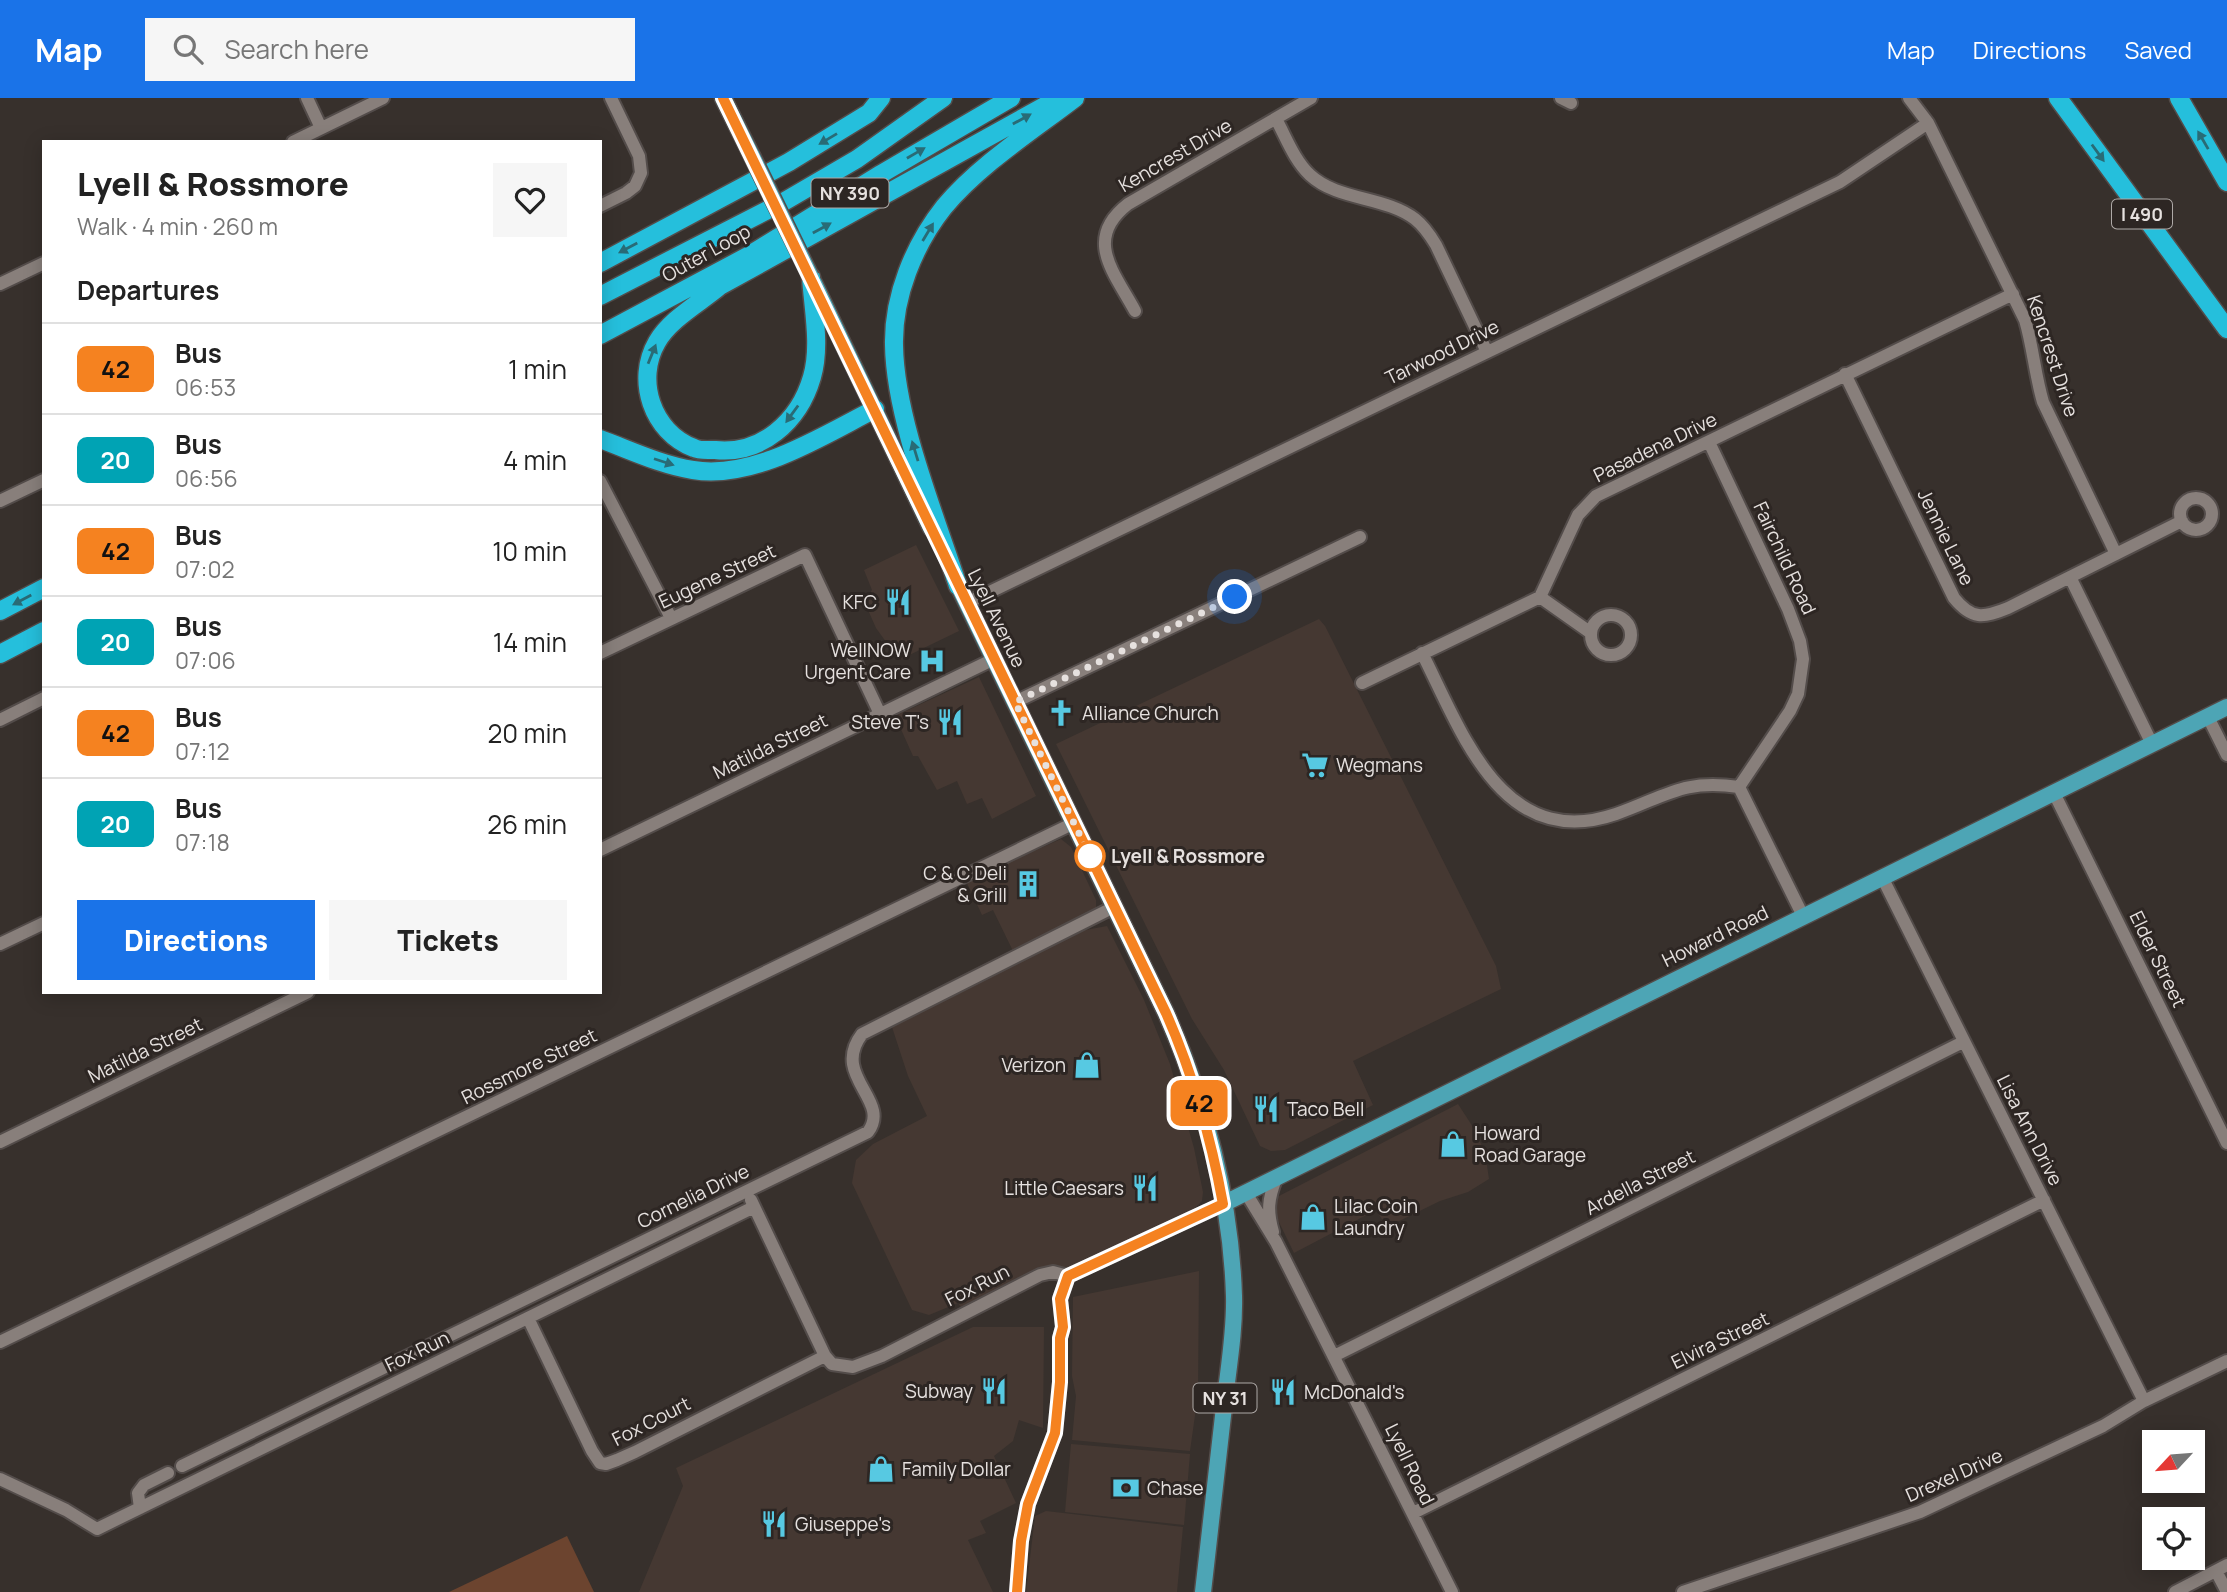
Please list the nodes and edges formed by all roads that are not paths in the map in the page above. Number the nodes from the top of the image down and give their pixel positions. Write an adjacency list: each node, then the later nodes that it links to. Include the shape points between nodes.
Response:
1 (307, 98): 16 (street)
2 (383, 98): 16 (street)
3 (611, 98): 19 (street, via 639,156 641,173 635,186)
4 (723, 98): 22 (main road, Lyell Avenue / NY 31, bridge)
5 (881, 98): 20 (highway, one-way to 20, via 869,113 789,162)
6 (1011, 98): 25 (highway, Outer Loop / NY 390, one-way to 6, via 748,256)
7 (1059, 98): 24 (highway, one-way to 7)
8 (1074, 98): 43 (highway, one-way to 8, via 905,418 894,345 900,297 918,249 945,207 974,177)
9 (1311, 98): 14 (street, Kencrest Drive)
10 (1909, 98): 15 (street, Kencrest Drive)
11 (2058, 98): 29 (highway, I 490, one-way to 29)
12 (2179, 98): 18 (highway, one-way to 12)
13 (940, 101): 27 (highway, Outer Loop / NY 390, via 857,159 785,201)
14 (1276, 119): 28 (street, Kencrest Drive, via 1115,214 1105,235 1108,264); 31 (street, via 1300,164 1321,183 1414,218 1426,229)
15 (1928, 123): 26 (street, Kencrest Drive); 31 (street, Tarwood Drive, via 1840,182)
16 (321, 128): 17 (street)
17 (297, 140)
18 (2227, 182)
19 (602, 205)
20 (602, 262)
21 (42, 264): 23 (street)
22 (811, 277): 24 (highway, one-way to 24, via 817,351 812,378 783,426 767,440 733,453 695,449 673,435 655,416 648,393 647,366 657,341); 33 (main road, Lyell Avenue / NY 31)
23 (0, 284)
24 (720, 286): 25 (highway)
25 (688, 287): 30 (highway, Outer Loop / NY 390)
26 (2013, 294): 32 (street, Pasadena Drive); 41 (street, Kencrest Drive, via 2032,343 2043,402)
27 (602, 295)
28 (1135, 311)
29 (2227, 329)
30 (602, 334)
31 (1487, 352): 46 (street, Tarwood Drive)
32 (1846, 374): 35 (street, Pasadena Drive); 42 (street, Jennie Lane, via 1954,598 1965,612 1990,615)
33 (875, 409): 34 (highway, one-way to 33, via 683,468 718,472 778,456); 43 (main road, Lyell Avenue / NY 31)
34 (602, 440)
35 (1709, 442): 45 (street, Pasadena Drive, via 1596,496 1585,506); 64 (street, Fairchild Road, via 1788,609 1803,659 1798,694 1790,711)
36 (42, 481): 38 (street)
37 (602, 485): 48 (street)
38 (0, 501)
39 (2182, 521): 41 (street)
40 (1360, 537): 57 (street)
41 (2116, 554): 42 (street)
42 (2070, 577): 62 (street)
43 (958, 586): 46 (main road, Lyell Avenue / NY 31)
44 (42, 589): 47 (highway, one-way to 47)
45 (1540, 597): 50 (street); 52 (street)
46 (967, 603): 54 (main road, Lyell Avenue / NY 31)
47 (0, 611)
48 (671, 618): 51 (street, Eugene Street); 59 (street, Eugene Street, via 805,555)
49 (42, 632): 53 (highway)
50 (1591, 633)
51 (602, 652)
52 (1422, 653): 55 (street); 64 (street, via 1485,773 1532,811 1582,822 1693,785)
53 (0, 654)
54 (994, 659): 57 (main road, Lyell Avenue / NY 31); 59 (street, Matilda Street)
55 (1362, 683)
56 (42, 699): 61 (street)
57 (1015, 702): 66 (main road, Lyell Avenue / NY 31)
58 (2227, 707): 60 (main road, Howard Road)
59 (880, 714): 67 (street, Matilda Street)
60 (2208, 717): 62 (main road, Howard Road); 63 (street)
61 (0, 720)
62 (2152, 744): 65 (main road, Howard Road)
63 (2227, 755)
64 (1739, 787): 70 (street)
65 (2054, 793): 68 (main road, Howard Road); 75 (street, Elder Street)
66 (1074, 823): 69 (main road, Lyell Avenue / NY 31); 86 (street, Rossmore Street)
67 (602, 849)
68 (1882, 877): 70 (main road, Howard Road); 74 (street, Lisa Ann Drive)
69 (1115, 907): 78 (street, Cornelia Drive, via 862,1034 852,1051 852,1062 876,1114 874,1124 868,1132); 81 (main road, Lyell Avenue / NY 31, via 1184,1055 1206,1123)
70 (1803, 916): 77 (main road, Howard Road)
71 (42, 924): 72 (street)
72 (0, 944)
73 (304, 994): 76 (street, Matilda Street)
74 (1964, 1042): 80 (street, Lisa Ann Drive); 88 (street, Ardella Street)
75 (2225, 1135)
76 (0, 1142)
77 (1276, 1179): 79 (main road, Howard Road); 83 (street, Lyell Road, via 1267,1211)
78 (747, 1191): 82 (street); 91 (street, Cornelia Drive)
79 (1246, 1193): 81 (main road, Howard Road); 83 (street, Lyell Road)
80 (2044, 1200): 90 (street, Lisa Ann Drive); 95 (street, Elvira Street)
81 (1223, 1204): 84 (street, Fox Run); 98 (main road, NY 31, via 1234,1298)
82 (754, 1207): 85 (street, Fox Run); 87 (street)
83 (1276, 1242): 88 (street, Lyell Road)
84 (1068, 1276): 87 (street, Fox Run, via 1053,1272 1033,1278 853,1367 832,1364); 97 (street, via 1060,1299 1063,1327 1055,1433 1028,1504)
85 (528, 1318): 87 (street, Fox Court, via 592,1451 606,1464); 94 (street, Fox Run)
86 (0, 1342)
87 (825, 1356)
88 (1335, 1356): 95 (street, Lyell Road)
89 (2227, 1361): 90 (street, Drexel Drive)
90 (2144, 1401): 100 (street, Drexel Drive, via 2103,1426 1920,1512)
91 (182, 1466)
92 (168, 1473): 94 (street, via 144,1485 138,1493)
93 (0, 1479): 94 (street, Fox Run, via 97,1529)
94 (140, 1508)
95 (1413, 1513): 99 (street, Lyell Road)
96 (2222, 1568): 101 (street); 102 (street)
97 (1017, 1592)
98 (1203, 1592)
99 (1452, 1592)
100 (1683, 1592)
101 (2175, 1592)
102 (2227, 1592)

